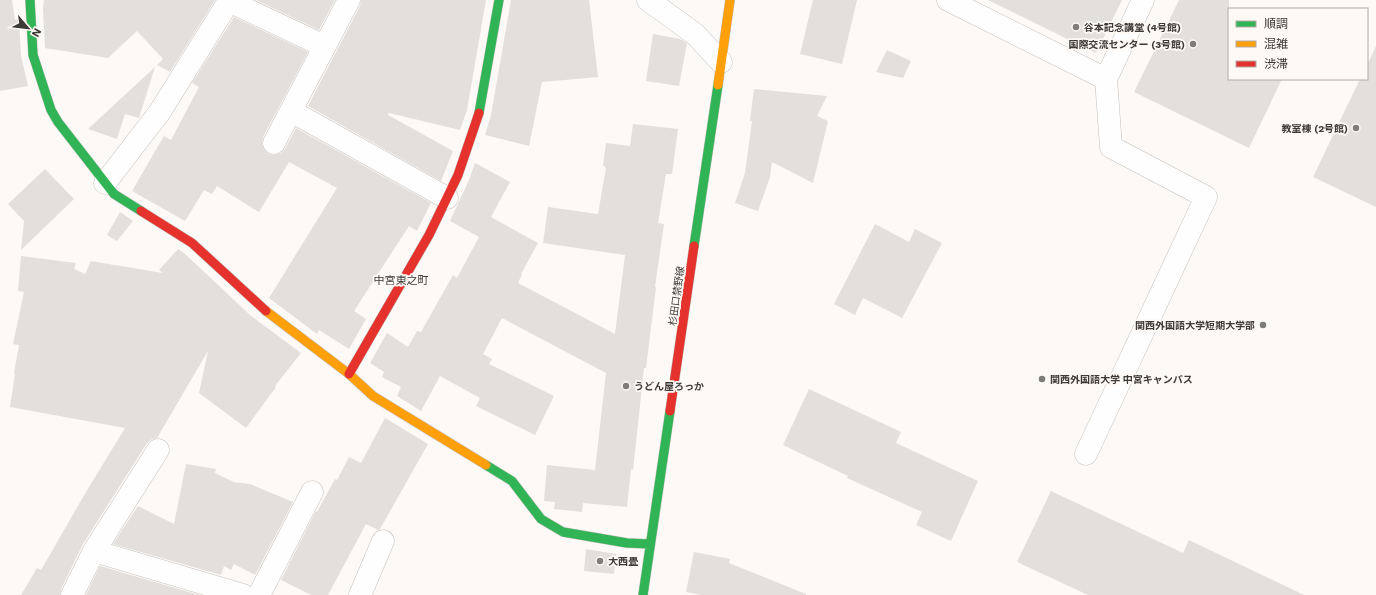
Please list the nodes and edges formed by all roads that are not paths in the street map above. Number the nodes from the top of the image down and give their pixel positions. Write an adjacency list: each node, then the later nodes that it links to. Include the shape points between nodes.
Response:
1 (30, 0): 13 (street, via 34,55 51,110)
2 (349, 0): 8 (street)
3 (499, 0): 14 (street, via 479,113 458,175)
4 (648, 0): 9 (street, via 695,34)
5 (730, 0): 9 (street, 杉田口禁野線)
6 (948, 0): 10 (street)
7 (1143, 0): 10 (street)
8 (324, 46): 11 (street); 13 (street, via 229,1 159,113)
9 (721, 62): 20 (street, 杉田口禁野線)
10 (1106, 79): 17 (street, via 1111,146 1206,197)
11 (291, 110): 12 (street); 14 (street)
12 (274, 143)
13 (105, 183): 15 (street, via 114,194 192,243 259,306)
14 (447, 198): 15 (street, via 426,240)
15 (349, 374): 20 (street, via 373,396 512,481 541,519 563,532 627,543)
16 (158, 450): 21 (street)
17 (1086, 454)
18 (312, 492): 24 (street)
19 (383, 541): 25 (street)
20 (650, 544): 26 (street, 杉田口禁野線)
21 (94, 551): 22 (street); 23 (street)
22 (72, 595)
23 (243, 595)
24 (259, 595)
25 (360, 595)
26 (643, 595)

